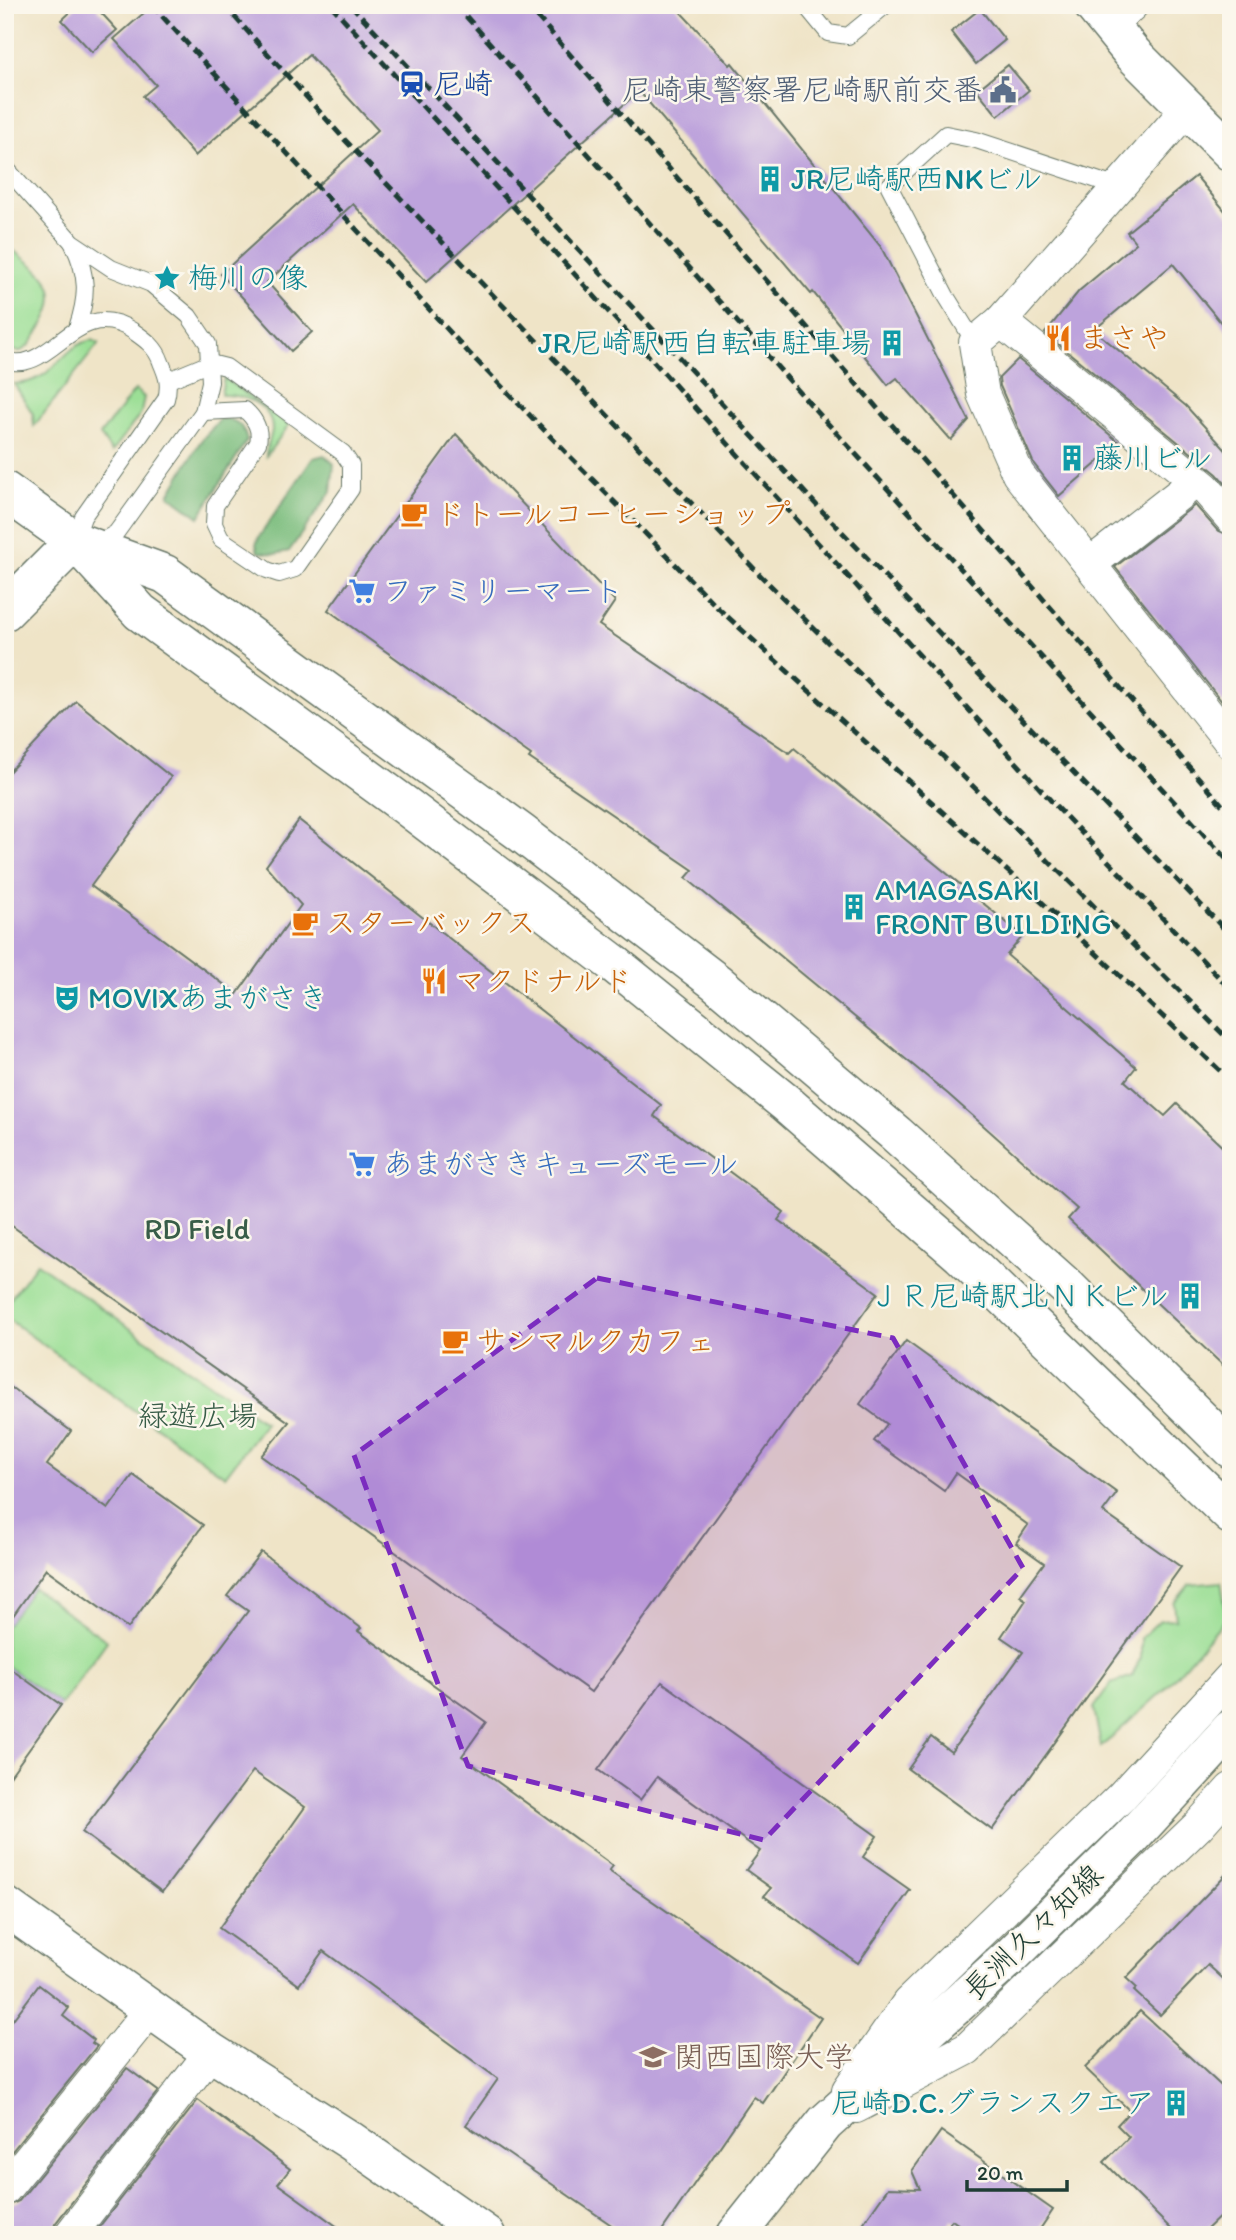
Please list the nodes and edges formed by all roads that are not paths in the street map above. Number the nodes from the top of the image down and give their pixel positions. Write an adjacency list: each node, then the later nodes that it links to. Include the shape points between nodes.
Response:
1 (805, 5): 2 (lane, via 828,33 848,36)
2 (886, 5)
3 (1112, 12): 4 (street)
4 (1187, 109): 5 (street); 7 (street)
5 (1231, 152)
6 (5, 167): 8 (lane)
7 (1121, 188): 9 (street); 11 (lane, via 946,134 888,186)
8 (72, 242): 10 (lane, via 87,287); 13 (lane, via 111,268 151,284 176,304 204,335)
9 (1001, 321): 11 (street); 16 (street)
10 (77, 328): 12 (lane, via 35,358 20,363); 14 (lane, via 97,320 124,325 157,350)
11 (975, 343): 20 (street, via 983,394 1018,474)
12 (5, 360)
13 (210, 363): 14 (lane); 15 (lane); 15 (lane, via 226,367 343,453 351,465 351,489 295,569 287,573 267,570 221,539 215,506 259,435 245,410)
14 (169, 380): 19 (lane, via 166,399 83,517)
15 (203, 412): 19 (lane, via 116,533 102,541)
16 (1195, 482): 18 (street); 20 (street)
17 (5, 491): 19 (street)
18 (1231, 518)
19 (75, 541): 21 (street); 23 (street, via 165,574 520,832 706,975 896,1134 1069,1289); 24 (street, via 140,612 613,963 796,1111 961,1255)
20 (1090, 564): 22 (street)
21 (5, 611)
22 (1231, 743)
23 (1231, 1449)
24 (1231, 1515)
25 (1231, 1677): 31 (street, via 1121,1797 908,2003)
26 (1231, 1729): 31 (street, 長洲久々知線, via 1130,1839 1019,1948)
27 (1231, 1789): 31 (street, via 967,2049)
28 (5, 1906): 29 (street)
29 (151, 2009): 30 (street); 32 (street)
30 (211, 2052): 33 (street); 34 (street)
31 (825, 2123): 35 (street, 長洲久々知線)
32 (5, 2189)
33 (70, 2235)
34 (486, 2235)
35 (736, 2235)

